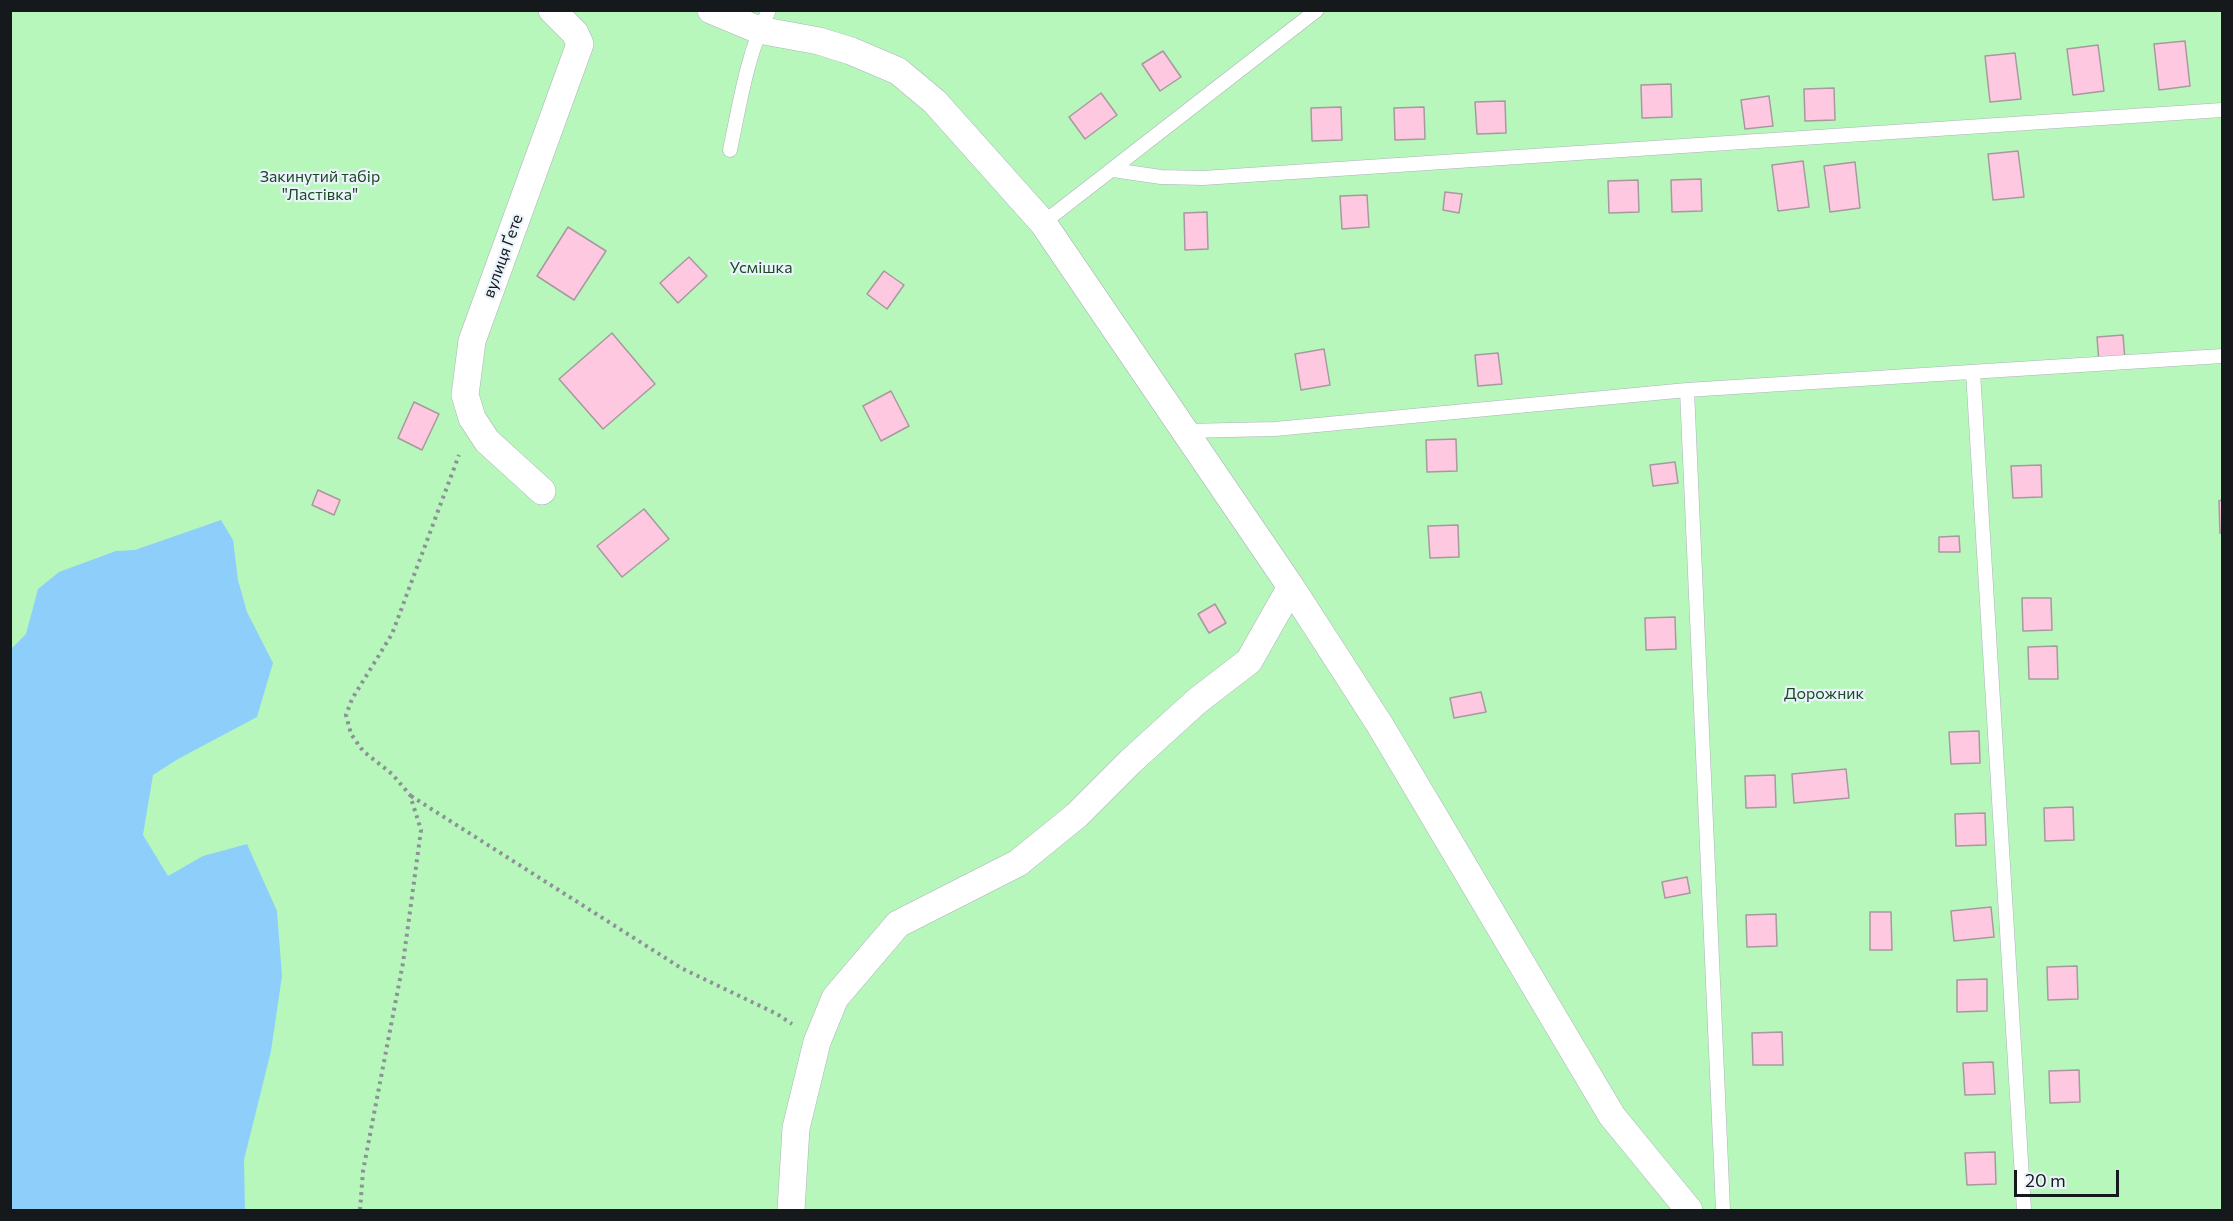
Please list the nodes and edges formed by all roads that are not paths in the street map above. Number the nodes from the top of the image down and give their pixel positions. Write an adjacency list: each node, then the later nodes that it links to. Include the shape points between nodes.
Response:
1 (552, 10): 13 (street, вулиця Ґете, via 575,33 580,44 472,341 465,395 472,418 487,441)
2 (711, 10): 4 (street)
3 (1317, 10): 7 (lane)
4 (764, 20): 6 (lane, via 747,69); 8 (street, via 898,71 935,102)
5 (2223, 110): 7 (lane, via 1203,178)
6 (730, 150)
7 (1113, 170): 8 (lane)
8 (1043, 223): 12 (street)
9 (2223, 356): 10 (lane)
10 (1973, 372): 11 (lane); 18 (lane)
11 (1687, 390): 12 (lane, via 1275,429); 17 (lane)
12 (1185, 431): 14 (street)
13 (542, 491)
14 (1291, 587): 15 (street, via 1249,661 1197,701 1077,814 1018,863 898,924 836,998 817,1042 796,1128); 16 (street, via 1380,725 1612,1116)
15 (791, 1210)
16 (1689, 1210)
17 (1723, 1210)
18 (2024, 1210)

